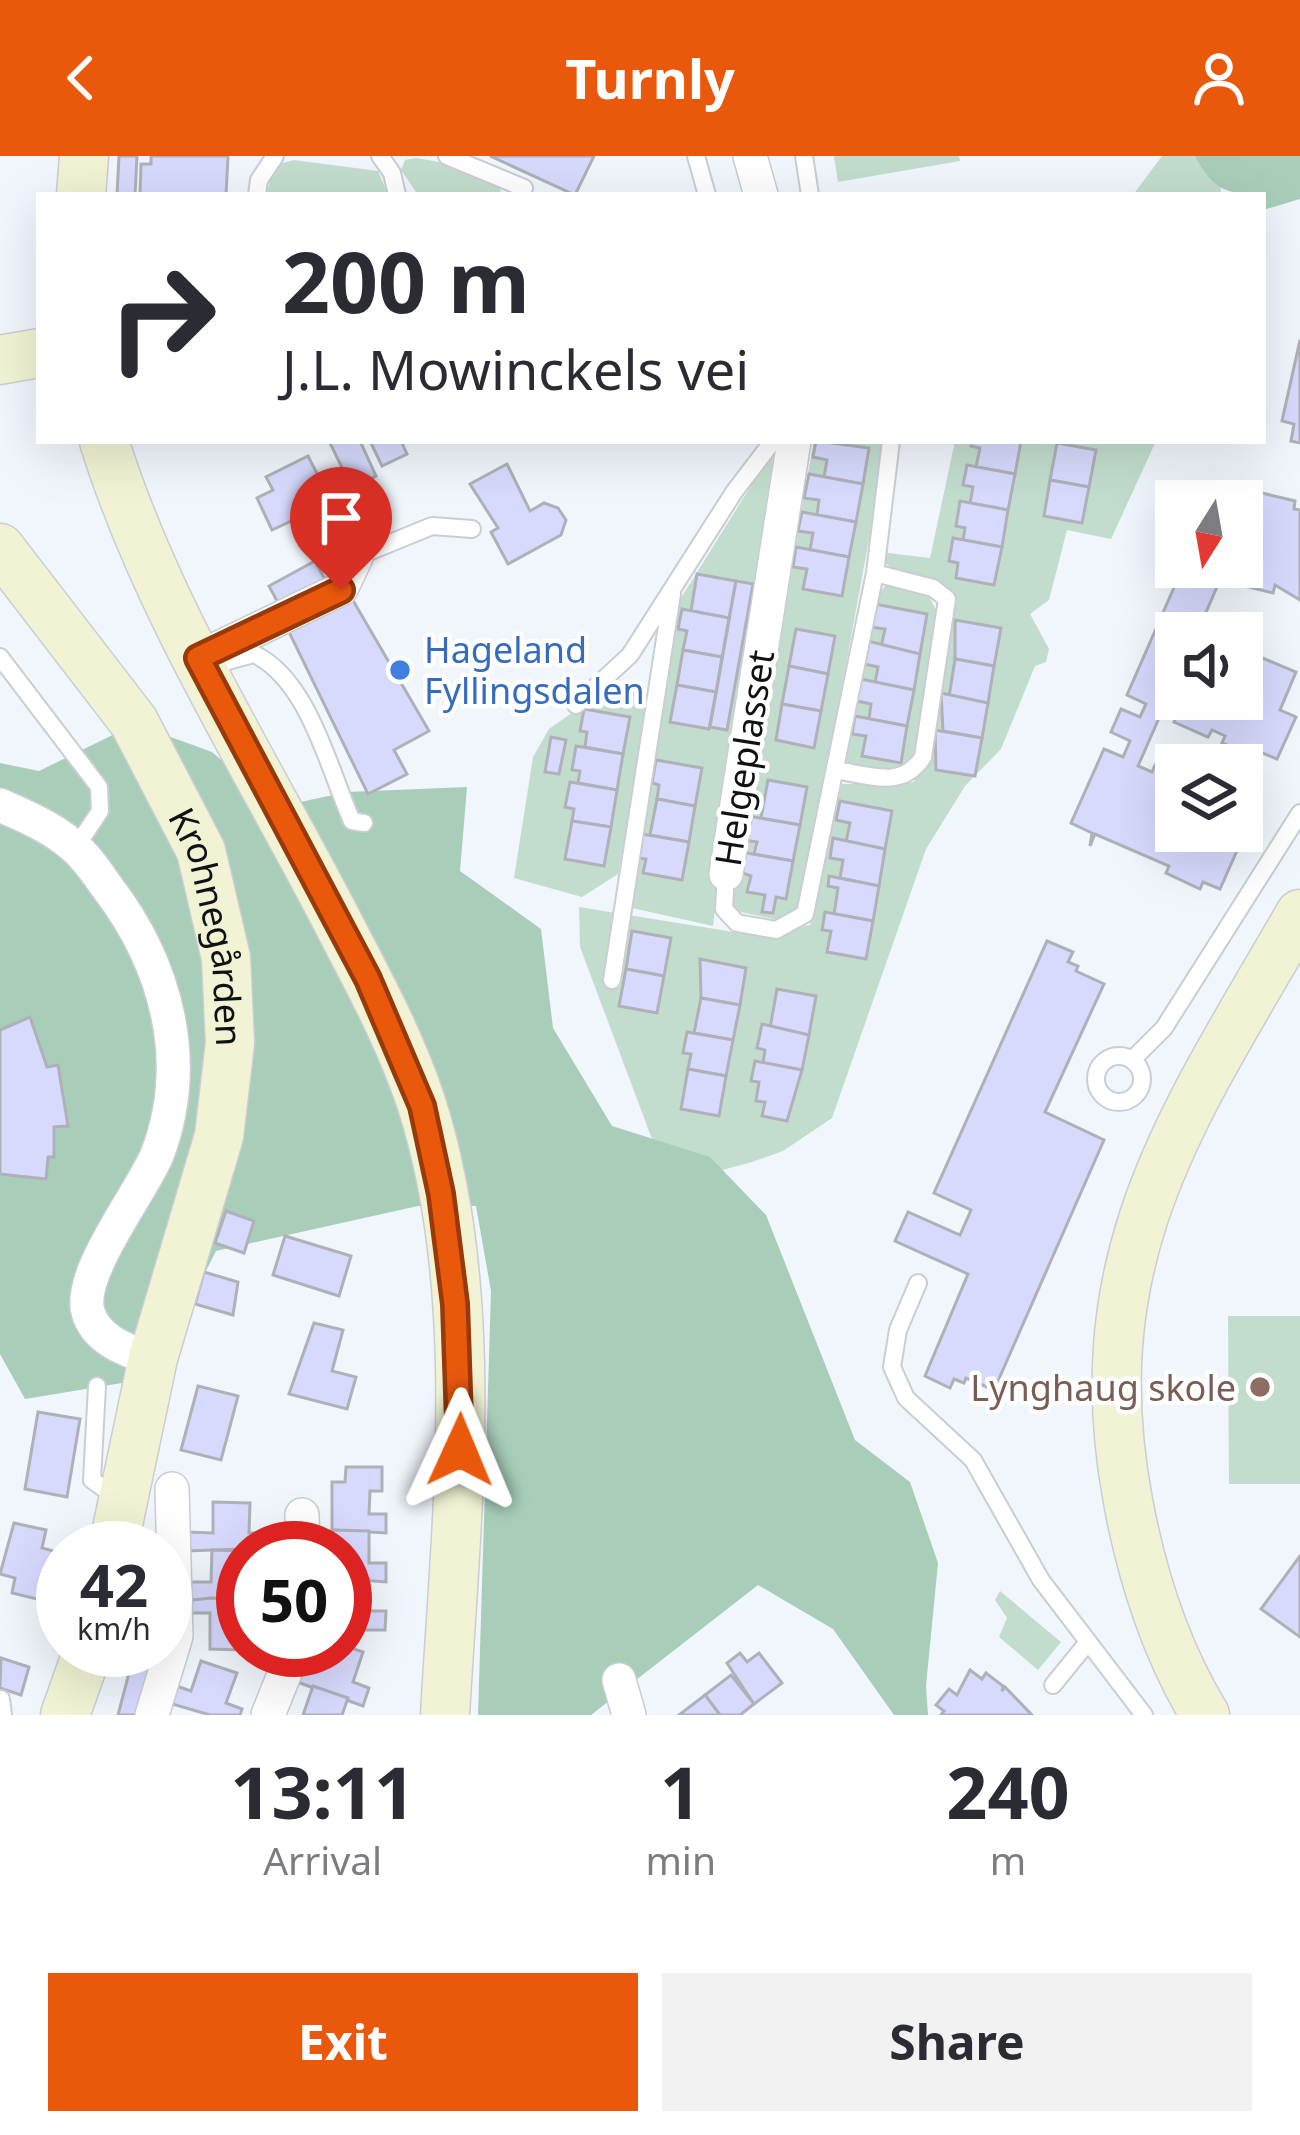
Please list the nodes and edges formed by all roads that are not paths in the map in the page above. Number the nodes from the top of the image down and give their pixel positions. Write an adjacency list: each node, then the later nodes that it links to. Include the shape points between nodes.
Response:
1 (84, 156): 9 (main road)
2 (275, 156): 10 (lane)
3 (380, 156): 11 (lane)
4 (447, 156): 8 (lane)
5 (696, 156): 12 (lane)
6 (750, 156): 13 (street)
7 (803, 156): 14 (lane)
8 (512, 187)
9 (82, 192)
10 (257, 192)
11 (396, 192)
12 (706, 192)
13 (760, 192)
14 (809, 192)
15 (36, 354): 16 (main road)
16 (0, 360)
17 (36, 382): 18 (main road)
18 (0, 388)
19 (105, 444): 29 (main road, via 130,523)
20 (771, 444): 27 (lane)
21 (794, 444): 36 (street, Helgeplasset)
22 (891, 444): 26 (lane, Helgeplasset)
23 (472, 529): 25 (lane, via 432,526)
24 (0, 548): 41 (main road, Krohnegården, via 134,722 201,851 216,905 230,990 227,1080 219,1136)
25 (356, 557): 29 (street, via 341,590)
26 (875, 573): 31 (lane, Helgeplasset); 31 (lane, via 933,587 947,599 923,757 895,779)
27 (671, 594): 30 (lane, via 630,655); 38 (lane)
28 (1, 660): 35 (lane, via 99,787 100,811)
29 (202, 664): 34 (lane, via 254,654 277,671 307,716 352,821); 56 (main road, via 368,979 422,1106 441,1194 463,1406)
30 (576, 704)
31 (835, 770): 36 (lane, Helgeplasset, via 812,896 796,924 757,929 730,919)
32 (0, 806): 35 (street, Krohnegården)
33 (1300, 813): 39 (lane, via 1164,1028)
34 (364, 823)
35 (76, 847): 41 (street, Krohnegården, via 154,961 174,1052 158,1151 88,1291 96,1328)
36 (726, 874)
37 (1300, 914): 59 (main road, via 1172,1142 1133,1243 1114,1343 1136,1544 1163,1632)
38 (612, 980)
39 (1132, 1060)
40 (918, 1283): 46 (lane, via 892,1367 906,1398 973,1460 1041,1580)
41 (153, 1358): 44 (main road, Krohnegården)
42 (97, 1386): 44 (lane, via 92,1480)
43 (172, 1489): 54 (street, via 176,1636)
44 (123, 1501): 45 (main road, Krohnegården)
45 (119, 1521)
46 (1088, 1642): 50 (lane); 58 (lane)
47 (78, 1677): 53 (main road)
48 (283, 1677): 55 (street)
49 (619, 1680): 57 (street)
50 (1053, 1685)
51 (1, 1700): 52 (lane)
52 (3, 1715)
53 (65, 1715)
54 (152, 1715)
55 (268, 1715)
56 (445, 1715)
57 (628, 1715)
58 (1144, 1715)
59 (1205, 1715)

